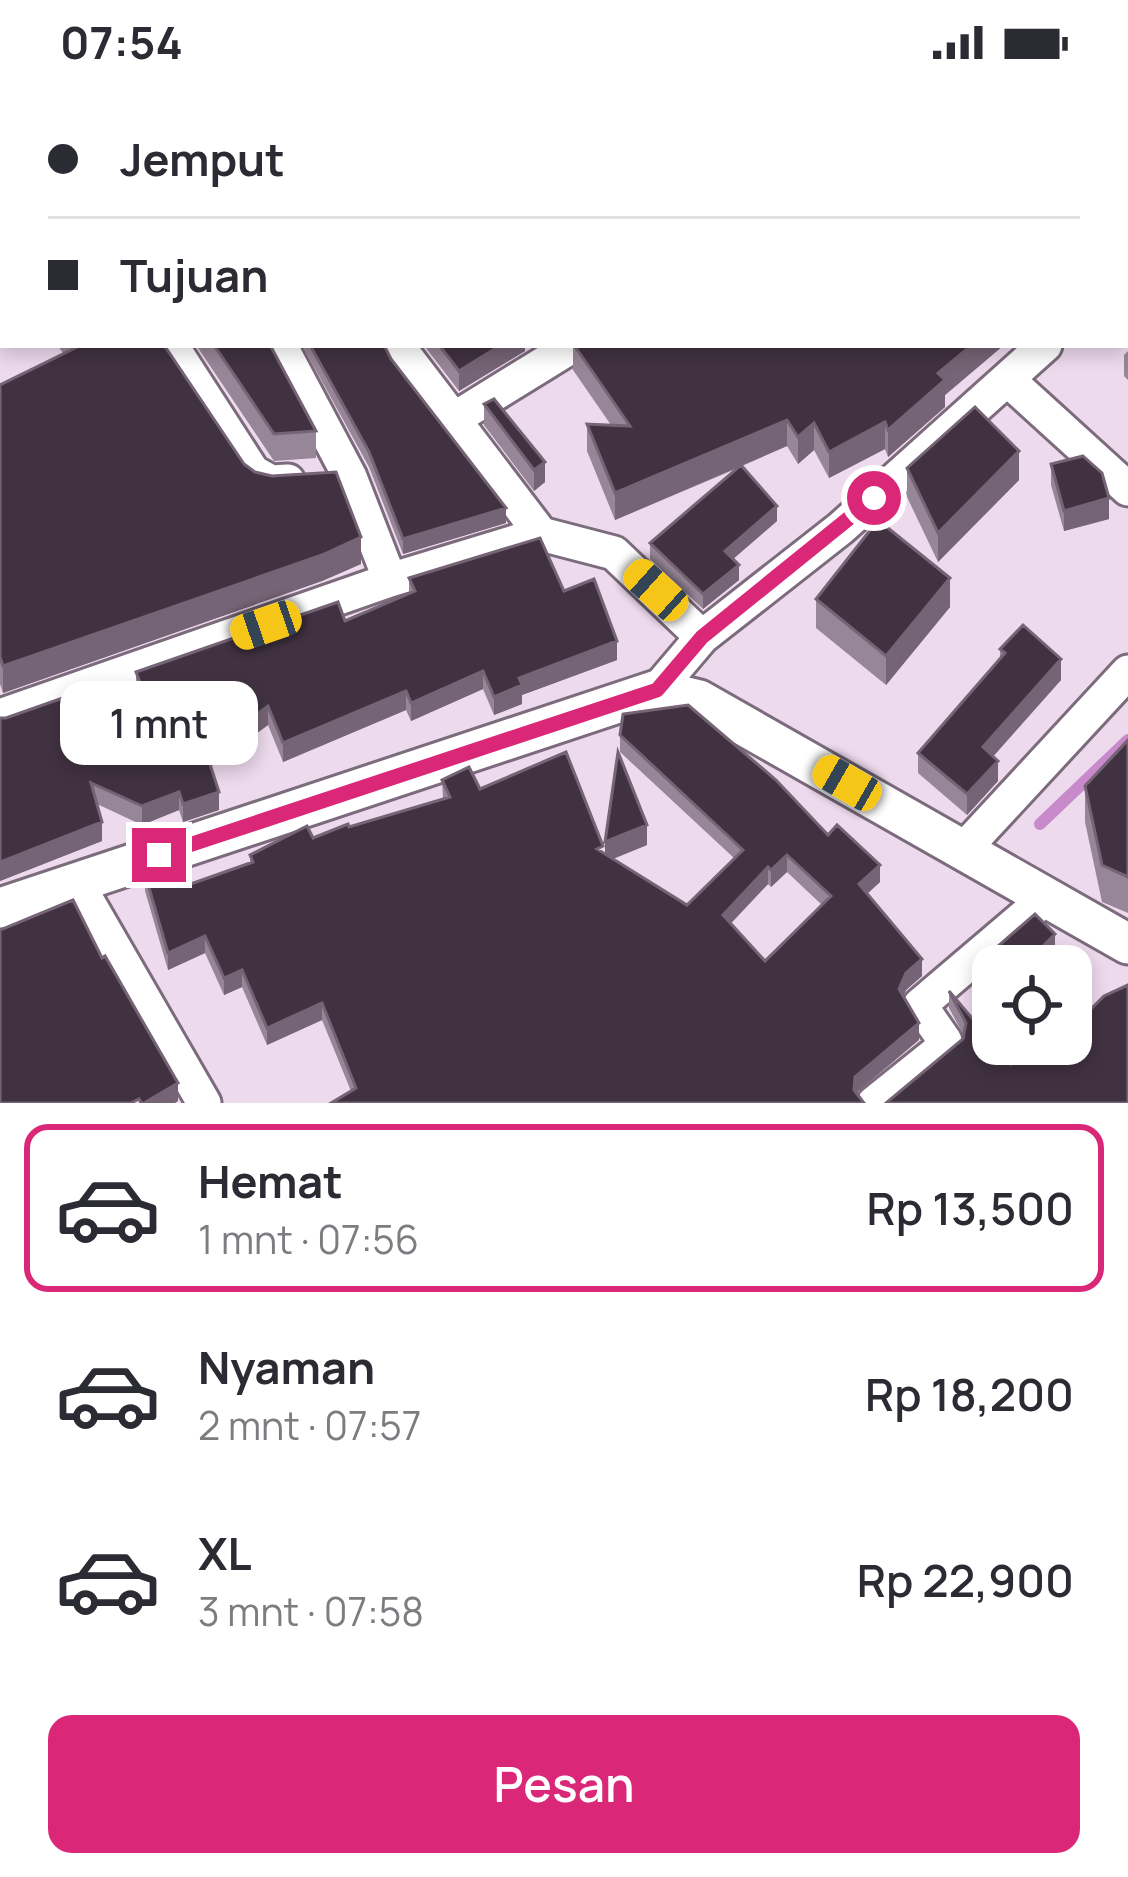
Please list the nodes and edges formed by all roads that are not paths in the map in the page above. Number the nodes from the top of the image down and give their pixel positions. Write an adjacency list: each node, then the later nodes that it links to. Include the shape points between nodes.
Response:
1 (173, 348): 8 (street, via 261,478)
2 (282, 348): 8 (street)
3 (399, 348): 7 (street)
4 (569, 348): 7 (street)
5 (1042, 348): 6 (street)
6 (1007, 379): 9 (street); 12 (street, via 841,528)
7 (454, 419): 10 (street)
8 (350, 478): 11 (street)
9 (1128, 489)
10 (542, 534): 11 (street); 12 (street, via 614,553)
11 (390, 580): 15 (street)
12 (702, 637): 14 (street)
13 (1128, 672): 16 (street)
14 (657, 690): 16 (street, via 699,700); 17 (street)
15 (0, 716)
16 (964, 849): 18 (street)
17 (77, 883): 19 (street); 21 (street)
18 (1046, 897): 20 (street); 22 (street, via 920,1005 945,1046)
19 (0, 908)
20 (1128, 944)
21 (204, 1103)
22 (874, 1103)

